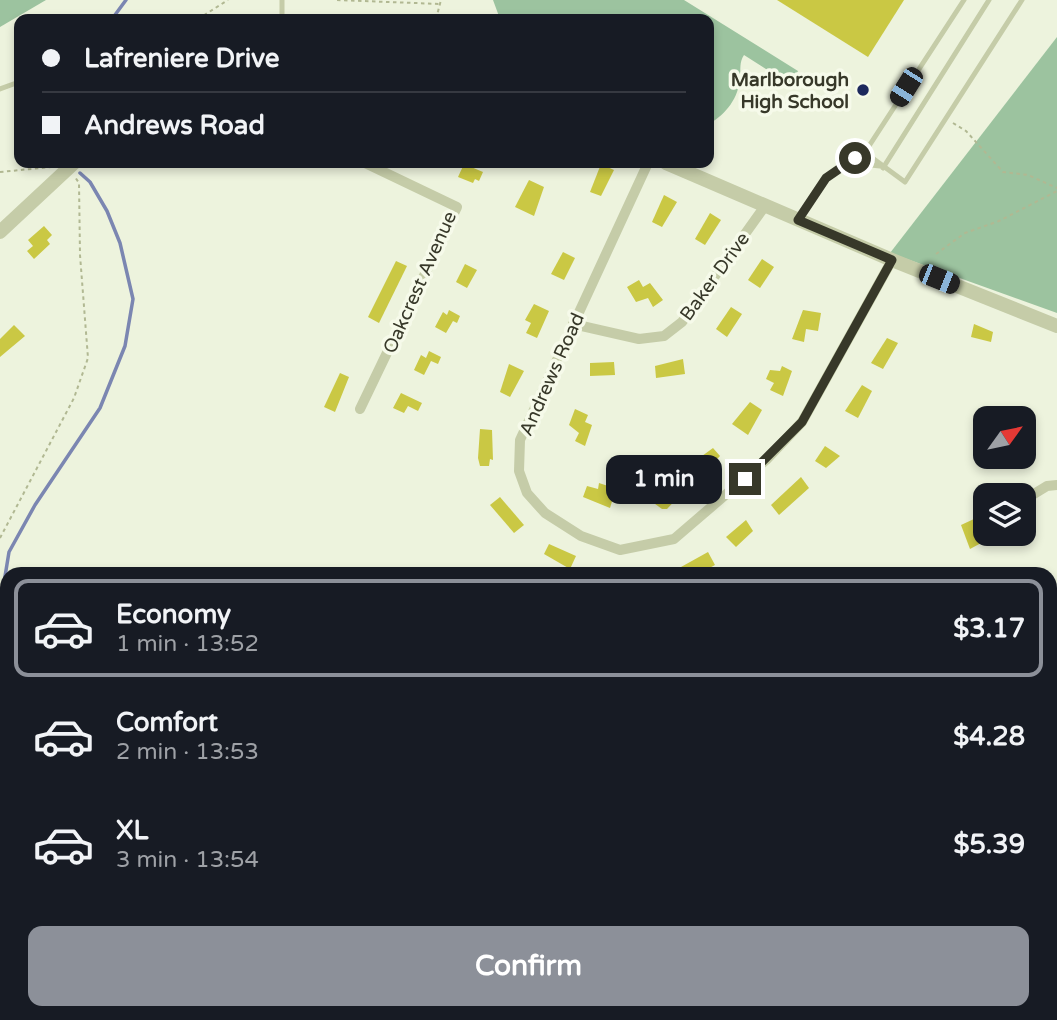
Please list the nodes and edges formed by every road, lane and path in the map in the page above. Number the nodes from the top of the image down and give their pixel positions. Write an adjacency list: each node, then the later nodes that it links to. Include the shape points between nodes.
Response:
1 (228, 0): 8 (path)
2 (337, 0): 7 (path)
3 (442, 0): 7 (path)
4 (964, 0): 11 (lane)
5 (989, 0): 13 (lane)
6 (1022, 0): 10 (lane)
7 (440, 4): 9 (path)
8 (206, 14)
9 (437, 14)
10 (946, 118): 13 (lane, via 905,182); 22 (path, via 966,131 1003,172 1028,175)
11 (869, 146): 12 (lane); 13 (lane, via 871,157)
12 (852, 163): 13 (lane); 24 (lane, via 826,178)
13 (882, 167)
14 (40, 168): 19 (path)
15 (69, 168): 25 (street)
16 (375, 168): 30 (street, Oakcrest Avenue, via 457,207)
17 (646, 168): 28 (street, Andrews Road)
18 (678, 168): 23 (street)
19 (23, 169): 20 (path)
20 (0, 172)
21 (69, 181): 33 (path, via 75,177 79,183 88,358 74,398)
22 (1057, 189): 26 (path, via 999,221 965,233)
23 (765, 206): 24 (street); 28 (street, Baker Drive, via 682,322 664,336 639,339)
24 (798, 220): 27 (street)
25 (0, 232)
26 (936, 254)
27 (892, 260): 28 (street, Andrews Road, via 802,422 766,460 674,539 656,544 620,550 581,537 545,513 527,493 519,471 520,440); 29 (street)
28 (573, 324)
29 (1057, 326)
30 (360, 409)
31 (1057, 485): 32 (street)
32 (1036, 492)
33 (0, 538)

